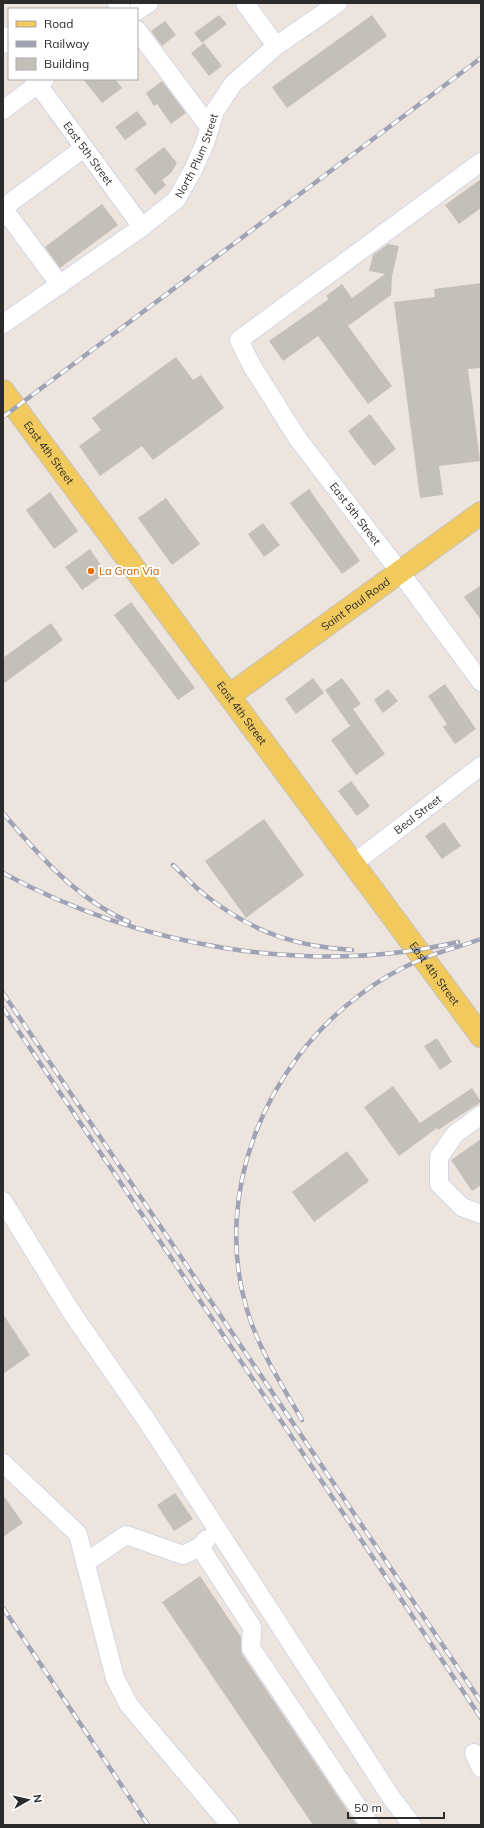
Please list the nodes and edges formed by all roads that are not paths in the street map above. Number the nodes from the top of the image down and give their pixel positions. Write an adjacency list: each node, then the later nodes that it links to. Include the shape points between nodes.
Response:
1 (149, 3): 4 (street)
2 (245, 3): 6 (street)
3 (338, 3): 6 (street, North Plum Street)
4 (138, 11)
5 (138, 31): 9 (street)
6 (276, 46): 9 (street, North Plum Street, via 233,84 215,111)
7 (39, 81): 8 (street); 10 (street, East 5th Street)
8 (3, 110)
9 (210, 128): 13 (street, North Plum Street, via 193,170 176,200)
10 (84, 148): 12 (street); 13 (street, East 5th Street)
11 (481, 162): 18 (street, East 5th Street, via 239,340 252,366 298,439)
12 (3, 208): 14 (street)
13 (142, 227): 14 (street, North Plum Street)
14 (60, 285): 15 (street, North Plum Street)
15 (3, 324)
16 (3, 391): 20 (main road, East 4th Street)
17 (481, 513): 18 (main road, Saint Paul Road)
18 (400, 572): 19 (street, East 5th Street); 20 (main road, Saint Paul Road)
19 (481, 682)
20 (230, 695): 22 (main road, East 4th Street)
21 (481, 766): 22 (street, Beal Street)
22 (354, 863): 23 (main road, East 4th Street, via 422,959)
23 (480, 1034)
24 (481, 1115): 26 (street, via 454,1134 439,1157 439,1184 462,1207)
25 (3, 1201): 28 (street, via 72,1314 147,1421)
26 (481, 1214)
27 (3, 1463): 30 (street, via 78,1534)
28 (216, 1528): 29 (street); 33 (street)
29 (200, 1547): 30 (street, via 183,1555 126,1535); 32 (street, via 252,1627 251,1648)
30 (85, 1563): 31 (street, via 115,1678 129,1705)
31 (230, 1825)
32 (370, 1825)
33 (412, 1825)

